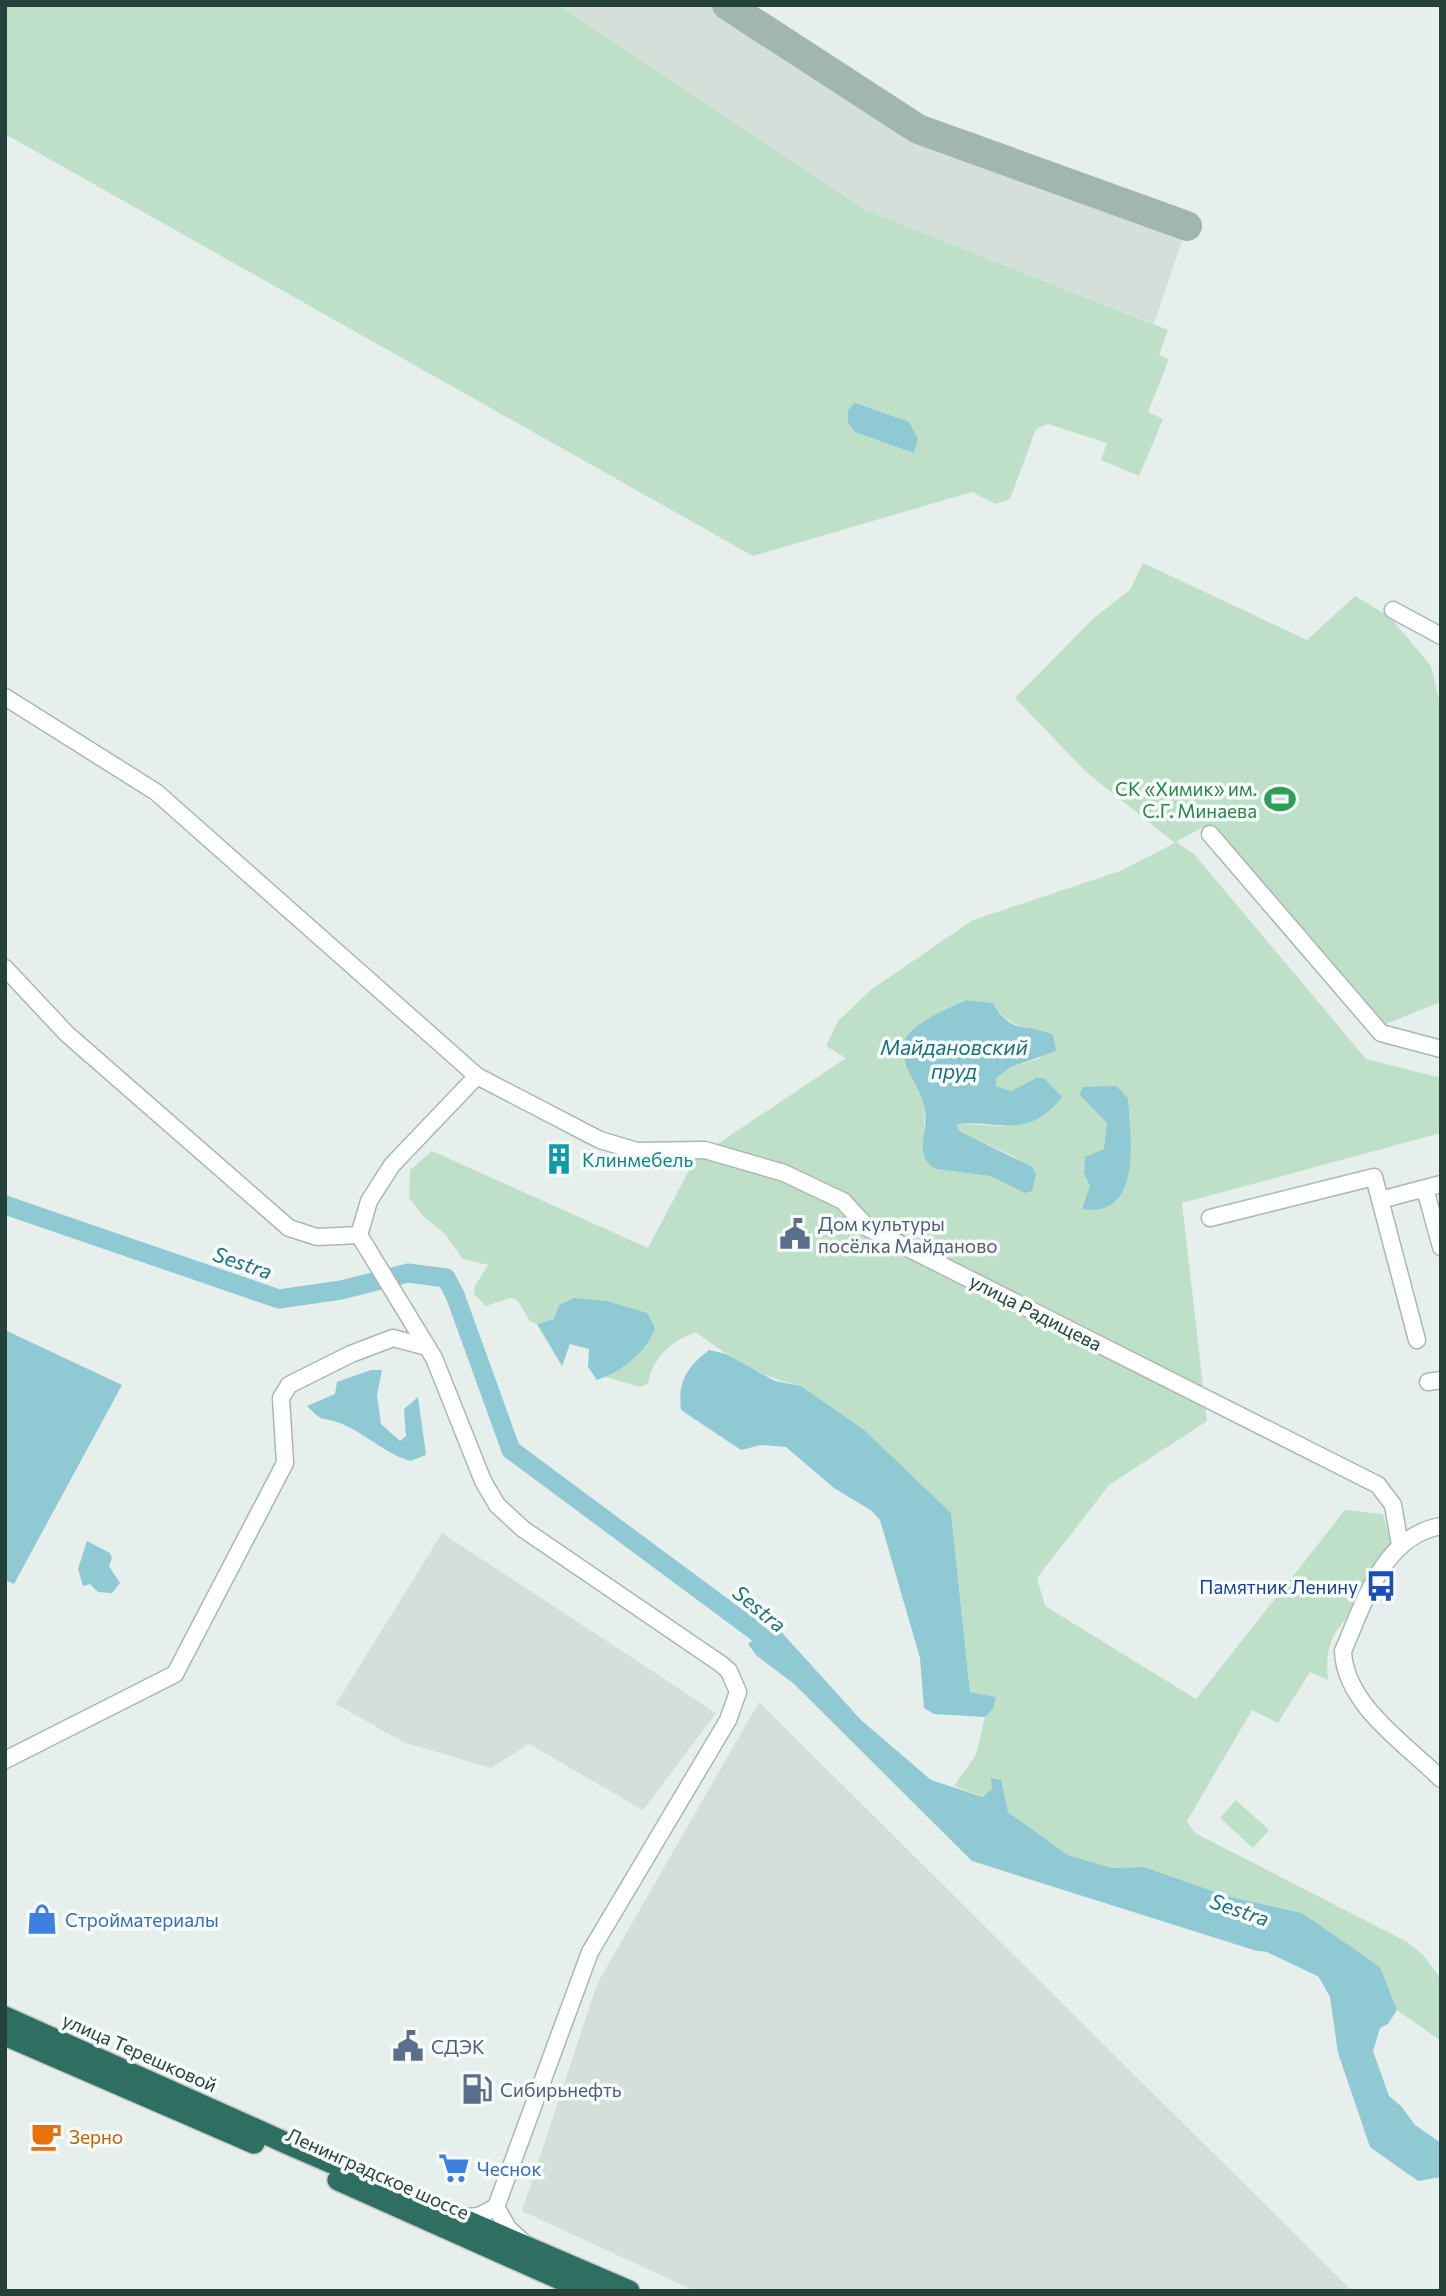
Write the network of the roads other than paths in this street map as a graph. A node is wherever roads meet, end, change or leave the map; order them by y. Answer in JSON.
{"nodes":[{"id":1,"x":1393,"y":610,"type":"dead end"},
{"id":2,"x":1441,"y":636,"type":"edge"},
{"id":3,"x":5,"y":697,"type":"edge"},
{"id":4,"x":1210,"y":834,"type":"dead end"},
{"id":5,"x":5,"y":968,"type":"edge"},
{"id":6,"x":1441,"y":1049,"type":"edge"},
{"id":7,"x":477,"y":1076,"type":"junction"},
{"id":8,"x":1433,"y":1186,"type":"edge"},
{"id":9,"x":1380,"y":1200,"type":"junction"},
{"id":10,"x":1210,"y":1218,"type":"dead end"},
{"id":11,"x":359,"y":1235,"type":"junction"},
{"id":12,"x":1441,"y":1247,"type":"edge"},
{"id":13,"x":1417,"y":1340,"type":"dead end"},
{"id":14,"x":425,"y":1344,"type":"junction"},
{"id":15,"x":1441,"y":1526,"type":"edge"},
{"id":16,"x":1400,"y":1545,"type":"junction"},
{"id":17,"x":5,"y":1760,"type":"edge"},
{"id":18,"x":1441,"y":1779,"type":"edge"},
{"id":19,"x":5,"y":2017,"type":"edge"},
{"id":20,"x":5,"y":2035,"type":"edge"},
{"id":21,"x":150,"y":2099,"type":"joint"},
{"id":22,"x":256,"y":2129,"type":"joint"},
{"id":23,"x":496,"y":2207,"type":"junction"},
{"id":24,"x":463,"y":2217,"type":"junction"},
{"id":25,"x":524,"y":2243,"type":"junction"},
{"id":26,"x":587,"y":2291,"type":"edge"},
{"id":27,"x":629,"y":2291,"type":"edge"}],
"edges":[{"from":1,"to":2,"type":"street"},
{"from":3,"to":7,"type":"street","name":"улица Радищева"},
{"from":4,"to":6,"type":"street"},
{"from":5,"to":11,"type":"street"},
{"from":7,"to":11,"type":"street"},
{"from":7,"to":16,"type":"street","name":"улица Радищева"},
{"from":8,"to":9,"type":"street"},
{"from":8,"to":12,"type":"street"},
{"from":9,"to":10,"type":"street"},
{"from":9,"to":13,"type":"street"},
{"from":11,"to":14,"type":"street"},
{"from":14,"to":17,"type":"street"},
{"from":14,"to":23,"type":"street"},
{"from":15,"to":16,"type":"street"},
{"from":16,"to":18,"type":"street"},
{"from":19,"to":22,"type":"highway","name":"улица Терешковой"},
{"from":20,"to":21,"type":"highway","name":"улица Терешковой"},
{"from":21,"to":26,"type":"highway","name":"Ленинградское шоссе"},
{"from":22,"to":24,"type":"highway","name":"Ленинградское шоссе"},
{"from":23,"to":24,"type":"street"},
{"from":23,"to":25,"type":"street"},
{"from":24,"to":25,"type":"highway","name":"Ленинградское шоссе"},
{"from":25,"to":27,"type":"highway","name":"Ленинградское шоссе"}]}
